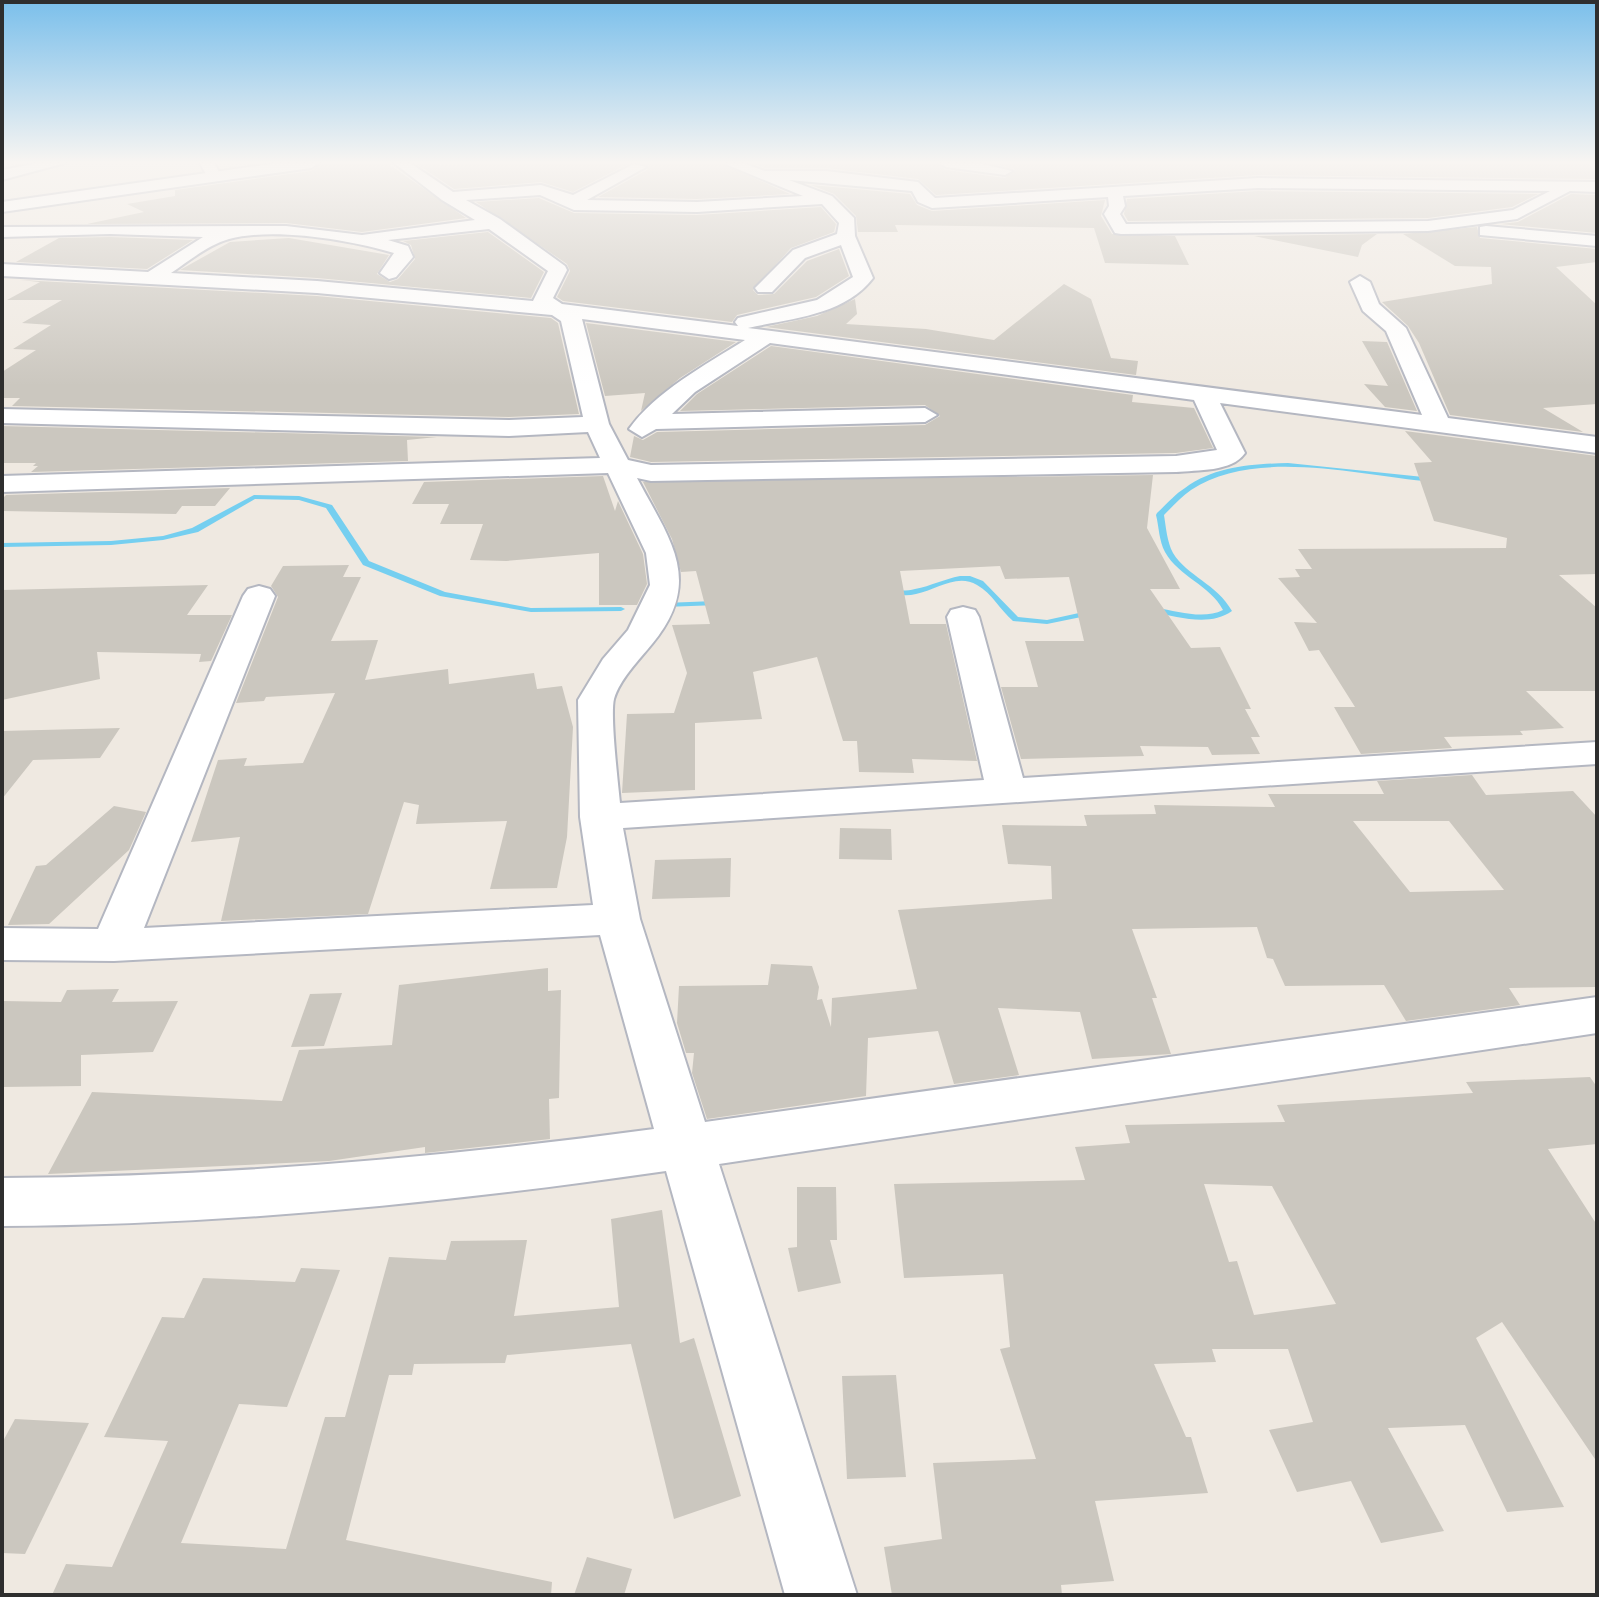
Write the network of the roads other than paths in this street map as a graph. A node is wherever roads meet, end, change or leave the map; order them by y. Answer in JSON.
{"nodes":[{"id":1,"x":222,"y":238,"type":"edge"},
{"id":2,"x":359,"y":238,"type":"edge"},
{"id":3,"x":365,"y":238,"type":"junction"},
{"id":4,"x":369,"y":238,"type":"edge"},
{"id":5,"x":514,"y":238,"type":"edge"},
{"id":6,"x":845,"y":238,"type":"edge"},
{"id":7,"x":847,"y":238,"type":"edge"},
{"id":8,"x":1556,"y":238,"type":"edge"},
{"id":9,"x":1597,"y":241,"type":"edge"},
{"id":10,"x":2,"y":270,"type":"edge"},
{"id":11,"x":389,"y":273,"type":"dead end"},
{"id":12,"x":153,"y":277,"type":"junction"},
{"id":13,"x":1360,"y":282,"type":"dead end"},
{"id":14,"x":765,"y":288,"type":"dead end"},
{"id":15,"x":555,"y":309,"type":"junction"},
{"id":16,"x":717,"y":328,"type":"junction"},
{"id":17,"x":768,"y":335,"type":"junction"},
{"id":18,"x":1204,"y":395,"type":"junction"},
{"id":19,"x":925,"y":415,"type":"dead end"},
{"id":20,"x":2,"y":416,"type":"edge"},
{"id":21,"x":646,"y":422,"type":"junction"},
{"id":22,"x":597,"y":424,"type":"junction"},
{"id":23,"x":1439,"y":426,"type":"junction"},
{"id":24,"x":1597,"y":445,"type":"edge"},
{"id":25,"x":617,"y":465,"type":"junction"},
{"id":26,"x":2,"y":484,"type":"edge"},
{"id":27,"x":259,"y":596,"type":"dead end"},
{"id":28,"x":963,"y":617,"type":"dead end"},
{"id":29,"x":1596,"y":754,"type":"edge"},
{"id":30,"x":1006,"y":790,"type":"junction"},
{"id":31,"x":600,"y":817,"type":"junction"},
{"id":32,"x":618,"y":919,"type":"junction"},
{"id":33,"x":2,"y":944,"type":"edge"},
{"id":34,"x":114,"y":945,"type":"junction"},
{"id":35,"x":1597,"y":1015,"type":"edge"},
{"id":36,"x":686,"y":1147,"type":"junction"},
{"id":37,"x":2,"y":1202,"type":"edge"},
{"id":38,"x":821,"y":1595,"type":"edge"}],
"edges":[{"from":1,"to":12,"type":"street"},
{"from":2,"to":3,"type":"street"},
{"from":3,"to":4,"type":"street"},
{"from":3,"to":11,"type":"street"},
{"from":5,"to":15,"type":"street"},
{"from":6,"to":14,"type":"street"},
{"from":7,"to":16,"type":"street"},
{"from":8,"to":9,"type":"street"},
{"from":10,"to":12,"type":"street"},
{"from":12,"to":15,"type":"street"},
{"from":13,"to":23,"type":"street"},
{"from":15,"to":16,"type":"street"},
{"from":15,"to":22,"type":"street"},
{"from":16,"to":17,"type":"street"},
{"from":17,"to":18,"type":"street"},
{"from":17,"to":21,"type":"street"},
{"from":18,"to":23,"type":"street"},
{"from":18,"to":25,"type":"street"},
{"from":19,"to":21,"type":"street"},
{"from":20,"to":22,"type":"street"},
{"from":21,"to":25,"type":"street"},
{"from":22,"to":25,"type":"street"},
{"from":23,"to":24,"type":"street"},
{"from":25,"to":26,"type":"street"},
{"from":25,"to":31,"type":"street"},
{"from":27,"to":34,"type":"street"},
{"from":28,"to":30,"type":"street"},
{"from":29,"to":30,"type":"street"},
{"from":30,"to":31,"type":"street"},
{"from":31,"to":32,"type":"street"},
{"from":32,"to":34,"type":"street"},
{"from":32,"to":36,"type":"street"},
{"from":33,"to":34,"type":"street"},
{"from":35,"to":36,"type":"street"},
{"from":36,"to":37,"type":"street"},
{"from":36,"to":38,"type":"street"}]}
